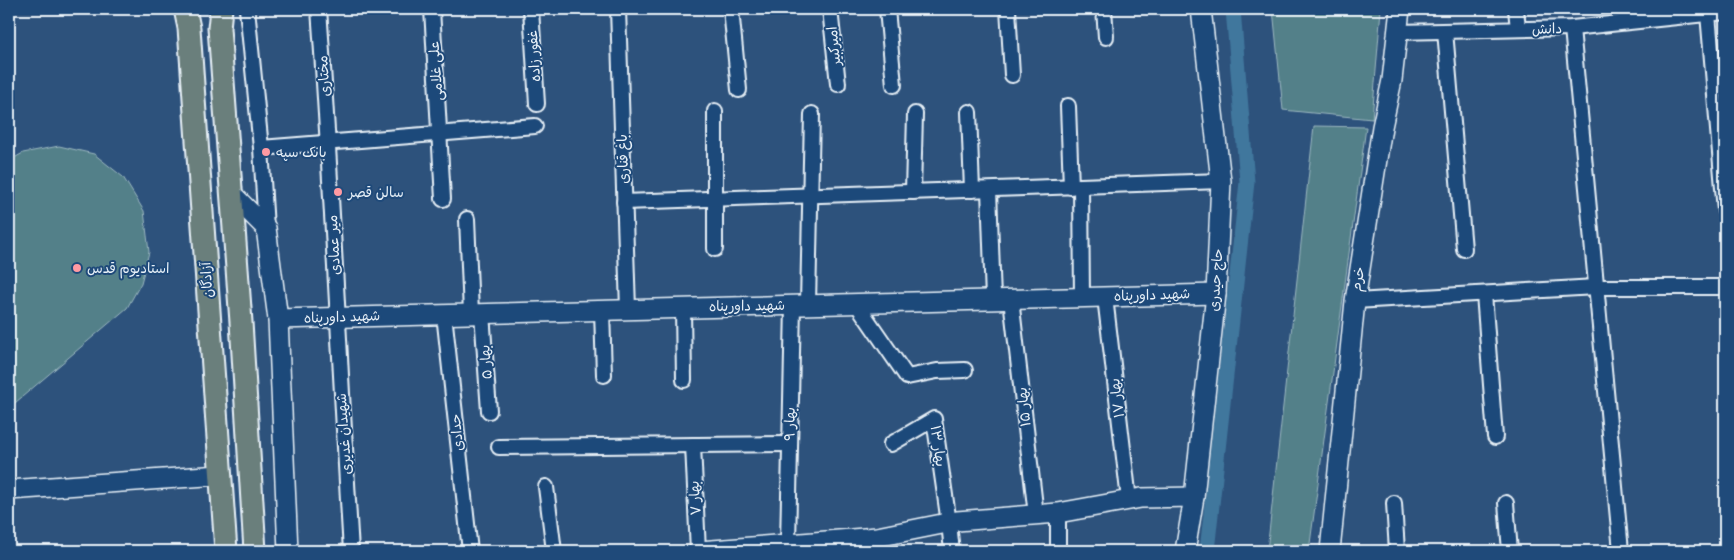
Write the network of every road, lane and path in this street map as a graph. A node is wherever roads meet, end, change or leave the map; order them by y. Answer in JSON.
{"nodes":[{"id":1,"x":174,"y":9,"type":"edge"},
{"id":2,"x":221,"y":9,"type":"edge"},
{"id":3,"x":247,"y":9,"type":"edge"},
{"id":4,"x":319,"y":9,"type":"edge"},
{"id":5,"x":432,"y":9,"type":"edge"},
{"id":6,"x":531,"y":9,"type":"edge"},
{"id":7,"x":618,"y":9,"type":"edge"},
{"id":8,"x":731,"y":9,"type":"edge"},
{"id":9,"x":830,"y":9,"type":"edge"},
{"id":10,"x":887,"y":9,"type":"edge"},
{"id":11,"x":1008,"y":9,"type":"edge"},
{"id":12,"x":1104,"y":9,"type":"edge"},
{"id":13,"x":1201,"y":9,"type":"edge"},
{"id":14,"x":1400,"y":9,"type":"edge"},
{"id":15,"x":1516,"y":9,"type":"edge"},
{"id":16,"x":1725,"y":12,"type":"edge"},
{"id":17,"x":1648,"y":14,"type":"edge"},
{"id":18,"x":1708,"y":14,"type":"junction"},
{"id":19,"x":187,"y":19,"type":"edge"},
{"id":20,"x":1572,"y":28,"type":"junction"},
{"id":21,"x":1518,"y":30,"type":"junction"},
{"id":22,"x":1445,"y":31,"type":"junction"},
{"id":23,"x":1397,"y":32,"type":"junction"},
{"id":24,"x":1106,"y":37,"type":"dead end"},
{"id":25,"x":1012,"y":75,"type":"dead end"},
{"id":26,"x":838,"y":84,"type":"dead end"},
{"id":27,"x":894,"y":85,"type":"dead end"},
{"id":28,"x":739,"y":90,"type":"dead end"},
{"id":29,"x":537,"y":104,"type":"dead end"},
{"id":30,"x":1068,"y":106,"type":"dead end"},
{"id":31,"x":714,"y":111,"type":"dead end"},
{"id":32,"x":969,"y":112,"type":"dead end"},
{"id":33,"x":812,"y":114,"type":"dead end"},
{"id":34,"x":915,"y":114,"type":"dead end"},
{"id":35,"x":535,"y":126,"type":"dead end"},
{"id":36,"x":440,"y":134,"type":"junction"},
{"id":37,"x":329,"y":142,"type":"junction"},
{"id":38,"x":261,"y":148,"type":"junction"},
{"id":39,"x":1221,"y":181,"type":"junction"},
{"id":40,"x":1076,"y":186,"type":"junction"},
{"id":41,"x":972,"y":190,"type":"junction"},
{"id":42,"x":989,"y":190,"type":"junction"},
{"id":43,"x":913,"y":192,"type":"junction"},
{"id":44,"x":232,"y":194,"type":"junction"},
{"id":45,"x":810,"y":196,"type":"junction"},
{"id":46,"x":443,"y":199,"type":"dead end"},
{"id":47,"x":715,"y":199,"type":"junction"},
{"id":48,"x":624,"y":202,"type":"junction"},
{"id":49,"x":1725,"y":211,"type":"edge"},
{"id":50,"x":467,"y":219,"type":"dead end"},
{"id":51,"x":266,"y":228,"type":"junction"},
{"id":52,"x":715,"y":249,"type":"dead end"},
{"id":53,"x":1464,"y":249,"type":"dead end"},
{"id":54,"x":1596,"y":287,"type":"junction"},
{"id":55,"x":1725,"y":287,"type":"edge"},
{"id":56,"x":1216,"y":294,"type":"junction"},
{"id":57,"x":1484,"y":294,"type":"junction"},
{"id":58,"x":1082,"y":297,"type":"junction"},
{"id":59,"x":1106,"y":297,"type":"junction"},
{"id":60,"x":1011,"y":299,"type":"junction"},
{"id":61,"x":993,"y":300,"type":"junction"},
{"id":62,"x":1355,"y":301,"type":"junction"},
{"id":63,"x":856,"y":303,"type":"junction"},
{"id":64,"x":800,"y":305,"type":"junction"},
{"id":65,"x":683,"y":308,"type":"junction"},
{"id":66,"x":628,"y":309,"type":"junction"},
{"id":67,"x":602,"y":310,"type":"junction"},
{"id":68,"x":477,"y":313,"type":"junction"},
{"id":69,"x":444,"y":314,"type":"junction"},
{"id":70,"x":337,"y":317,"type":"junction"},
{"id":71,"x":278,"y":319,"type":"junction"},
{"id":72,"x":965,"y":370,"type":"dead end"},
{"id":73,"x":604,"y":375,"type":"dead end"},
{"id":74,"x":684,"y":380,"type":"dead end"},
{"id":75,"x":490,"y":410,"type":"dead end"},
{"id":76,"x":1495,"y":437,"type":"dead end"},
{"id":77,"x":790,"y":444,"type":"junction"},
{"id":78,"x":891,"y":444,"type":"dead end"},
{"id":79,"x":693,"y":445,"type":"junction"},
{"id":80,"x":499,"y":447,"type":"dead end"},
{"id":81,"x":220,"y":475,"type":"junction"},
{"id":82,"x":546,"y":487,"type":"dead end"},
{"id":83,"x":9,"y":490,"type":"edge"},
{"id":84,"x":1194,"y":497,"type":"junction"},
{"id":85,"x":1129,"y":500,"type":"junction"},
{"id":86,"x":1394,"y":503,"type":"dead end"},
{"id":87,"x":1506,"y":503,"type":"dead end"},
{"id":88,"x":1058,"y":513,"type":"junction"},
{"id":89,"x":1036,"y":515,"type":"junction"},
{"id":90,"x":949,"y":523,"type":"junction"},
{"id":91,"x":788,"y":544,"type":"junction"},
{"id":92,"x":878,"y":544,"type":"edge"},
{"id":93,"x":810,"y":547,"type":"edge"},
{"id":94,"x":226,"y":551,"type":"edge"},
{"id":95,"x":255,"y":551,"type":"edge"},
{"id":96,"x":288,"y":551,"type":"edge"},
{"id":97,"x":351,"y":551,"type":"edge"},
{"id":98,"x":470,"y":551,"type":"edge"},
{"id":99,"x":554,"y":551,"type":"edge"},
{"id":100,"x":699,"y":551,"type":"edge"},
{"id":101,"x":952,"y":551,"type":"edge"},
{"id":102,"x":1058,"y":551,"type":"edge"},
{"id":103,"x":1185,"y":551,"type":"edge"},
{"id":104,"x":1330,"y":551,"type":"edge"},
{"id":105,"x":1397,"y":551,"type":"edge"},
{"id":106,"x":1510,"y":551,"type":"edge"},
{"id":107,"x":1621,"y":551,"type":"edge"}],
"edges":[{"from":1,"to":19,"type":"main road"},
{"from":2,"to":44,"type":"main road"},
{"from":3,"to":38,"type":"street"},
{"from":4,"to":37,"type":"street","name":"مختاری"},
{"from":5,"to":36,"type":"street","name":"علی غلامی"},
{"from":6,"to":29,"type":"street","name":"غفور زاده"},
{"from":7,"to":48,"type":"street","name":"باغ قناری"},
{"from":8,"to":28,"type":"street"},
{"from":9,"to":26,"type":"street","name":"امیرکبیر"},
{"from":10,"to":27,"type":"street"},
{"from":11,"to":25,"type":"street"},
{"from":12,"to":24,"type":"street"},
{"from":13,"to":39,"type":"street","name":"حاج حیدری"},
{"from":14,"to":23,"type":"street","name":"خرم"},
{"from":15,"to":21,"type":"street"},
{"from":16,"to":18,"type":"street","name":"دانش"},
{"from":17,"to":18,"type":"street","name":"دانش"},
{"from":17,"to":20,"type":"street","name":"دانش"},
{"from":18,"to":49,"type":"street"},
{"from":19,"to":81,"type":"main road","name":"آزادگان"},
{"from":20,"to":21,"type":"street","name":"دانش"},
{"from":20,"to":54,"type":"street"},
{"from":21,"to":22,"type":"street","name":"دانش"},
{"from":22,"to":23,"type":"street","name":"دانش"},
{"from":22,"to":53,"type":"street"},
{"from":23,"to":62,"type":"street","name":"خرم"},
{"from":30,"to":40,"type":"street"},
{"from":31,"to":47,"type":"street"},
{"from":32,"to":41,"type":"street"},
{"from":33,"to":45,"type":"street","name":"بهار ۹"},
{"from":34,"to":43,"type":"street"},
{"from":35,"to":36,"type":"street"},
{"from":36,"to":37,"type":"street"},
{"from":36,"to":46,"type":"street","name":"علی غلامی"},
{"from":37,"to":38,"type":"street"},
{"from":37,"to":70,"type":"street","name":"میر عمادی"},
{"from":38,"to":51,"type":"street"},
{"from":39,"to":40,"type":"street"},
{"from":39,"to":56,"type":"street","name":"حاج حیدری"},
{"from":40,"to":42,"type":"street"},
{"from":40,"to":58,"type":"street"},
{"from":41,"to":42,"type":"street"},
{"from":41,"to":43,"type":"street"},
{"from":42,"to":61,"type":"street"},
{"from":43,"to":45,"type":"street"},
{"from":44,"to":51,"type":"street"},
{"from":44,"to":95,"type":"main road"},
{"from":45,"to":47,"type":"street"},
{"from":45,"to":64,"type":"street","name":"بهار ۹"},
{"from":47,"to":48,"type":"street"},
{"from":47,"to":52,"type":"street"},
{"from":48,"to":66,"type":"street","name":"باغ قناری"},
{"from":50,"to":68,"type":"street","name":"بهار ۵"},
{"from":51,"to":71,"type":"street"},
{"from":54,"to":55,"type":"street"},
{"from":54,"to":57,"type":"street"},
{"from":54,"to":107,"type":"street"},
{"from":56,"to":59,"type":"street","name":"شهید داورپناه"},
{"from":56,"to":84,"type":"street","name":"حاج حیدری"},
{"from":57,"to":62,"type":"street"},
{"from":57,"to":76,"type":"street"},
{"from":58,"to":59,"type":"street","name":"شهید داورپناه"},
{"from":58,"to":60,"type":"street","name":"شهید داورپناه"},
{"from":59,"to":85,"type":"street","name":"بهار ۱۷"},
{"from":60,"to":61,"type":"street","name":"شهید داورپناه"},
{"from":60,"to":89,"type":"street","name":"بهار ۱۵"},
{"from":61,"to":63,"type":"street","name":"شهید داورپناه"},
{"from":62,"to":104,"type":"street","name":"خرم"},
{"from":63,"to":64,"type":"street","name":"شهید داورپناه"},
{"from":63,"to":72,"type":"street"},
{"from":64,"to":65,"type":"street","name":"شهید داورپناه"},
{"from":64,"to":77,"type":"street","name":"بهار ۹"},
{"from":65,"to":66,"type":"street","name":"شهید داورپناه"},
{"from":65,"to":74,"type":"street"},
{"from":66,"to":67,"type":"street","name":"شهید داورپناه"},
{"from":67,"to":68,"type":"street","name":"شهید داورپناه"},
{"from":67,"to":73,"type":"street"},
{"from":68,"to":69,"type":"street","name":"شهید داورپناه"},
{"from":68,"to":75,"type":"street","name":"بهار ۵"},
{"from":69,"to":70,"type":"street","name":"شهید داورپناه"},
{"from":69,"to":98,"type":"street","name":"حدادی"},
{"from":70,"to":71,"type":"street","name":"شهید داورپناه"},
{"from":70,"to":97,"type":"street","name":"شهیدان غدیری"},
{"from":71,"to":96,"type":"street"},
{"from":77,"to":79,"type":"street"},
{"from":77,"to":91,"type":"street","name":"بهار ۹"},
{"from":78,"to":90,"type":"street","name":"بهار ۱۳"},
{"from":79,"to":80,"type":"street"},
{"from":79,"to":100,"type":"street","name":"بهار ۷"},
{"from":81,"to":83,"type":"street"},
{"from":81,"to":94,"type":"main road","name":"آزادگان"},
{"from":82,"to":99,"type":"street"},
{"from":84,"to":85,"type":"street"},
{"from":84,"to":103,"type":"street","name":"حاج حیدری"},
{"from":85,"to":88,"type":"street"},
{"from":86,"to":105,"type":"street"},
{"from":87,"to":106,"type":"street"},
{"from":88,"to":89,"type":"street"},
{"from":88,"to":102,"type":"street"},
{"from":89,"to":90,"type":"street"},
{"from":90,"to":92,"type":"street"},
{"from":90,"to":101,"type":"street"},
{"from":91,"to":93,"type":"street"},
{"from":91,"to":100,"type":"street"},
{"from":92,"to":93,"type":"street"}]}
